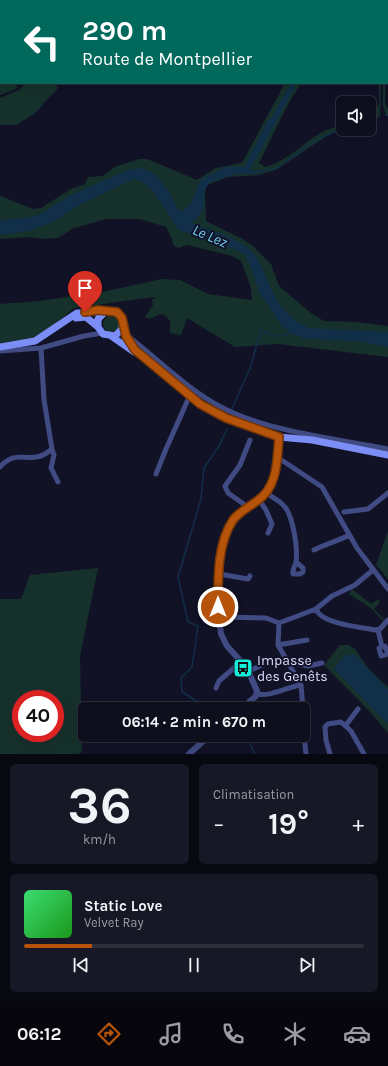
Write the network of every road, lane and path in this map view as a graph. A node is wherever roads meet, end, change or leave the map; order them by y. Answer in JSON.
{"nodes":[{"id":1,"x":106,"y":311,"type":"junction"},
{"id":2,"x":64,"y":321,"type":"junction"},
{"id":3,"x":123,"y":325,"type":"junction"},
{"id":4,"x":98,"y":326,"type":"junction"},
{"id":5,"x":102,"y":333,"type":"junction"},
{"id":6,"x":111,"y":336,"type":"junction"},
{"id":7,"x":126,"y":336,"type":"junction"},
{"id":8,"x":0,"y":347,"type":"edge"},
{"id":9,"x":41,"y":348,"type":"junction"},
{"id":10,"x":0,"y":351,"type":"edge"},
{"id":11,"x":150,"y":363,"type":"junction"},
{"id":12,"x":190,"y":395,"type":"junction"},
{"id":13,"x":279,"y":437,"type":"junction"},
{"id":14,"x":250,"y":440,"type":"dead end"},
{"id":15,"x":388,"y":449,"type":"edge"},
{"id":16,"x":52,"y":450,"type":"junction"},
{"id":17,"x":388,"y":455,"type":"edge"},
{"id":18,"x":277,"y":457,"type":"junction"},
{"id":19,"x":0,"y":467,"type":"edge"},
{"id":20,"x":156,"y":474,"type":"dead end"},
{"id":21,"x":58,"y":482,"type":"dead end"},
{"id":22,"x":266,"y":493,"type":"junction"},
{"id":23,"x":388,"y":494,"type":"edge"},
{"id":24,"x":259,"y":500,"type":"junction"},
{"id":25,"x":248,"y":507,"type":"junction"},
{"id":26,"x":344,"y":512,"type":"dead end"},
{"id":27,"x":268,"y":533,"type":"dead end"},
{"id":28,"x":349,"y":535,"type":"junction"},
{"id":29,"x":314,"y":550,"type":"dead end"},
{"id":30,"x":296,"y":562,"type":"dead end"},
{"id":31,"x":373,"y":570,"type":"junction"},
{"id":32,"x":219,"y":574,"type":"junction"},
{"id":33,"x":250,"y":576,"type":"dead end"},
{"id":34,"x":388,"y":589,"type":"edge"},
{"id":35,"x":316,"y":609,"type":"junction"},
{"id":36,"x":218,"y":617,"type":"junction"},
{"id":37,"x":388,"y":620,"type":"edge"},
{"id":38,"x":279,"y":623,"type":"junction"},
{"id":39,"x":378,"y":630,"type":"junction"},
{"id":40,"x":307,"y":640,"type":"dead end"},
{"id":41,"x":278,"y":645,"type":"junction"},
{"id":42,"x":382,"y":647,"type":"dead end"},
{"id":43,"x":242,"y":661,"type":"junction"},
{"id":44,"x":286,"y":661,"type":"junction"},
{"id":45,"x":266,"y":663,"type":"dead end"},
{"id":46,"x":322,"y":663,"type":"dead end"},
{"id":47,"x":249,"y":671,"type":"junction"},
{"id":48,"x":301,"y":685,"type":"junction"},
{"id":49,"x":216,"y":688,"type":"dead end"},
{"id":50,"x":257,"y":694,"type":"junction"},
{"id":51,"x":248,"y":702,"type":"edge"},
{"id":52,"x":302,"y":702,"type":"edge"},
{"id":53,"x":358,"y":709,"type":"dead end"},
{"id":54,"x":346,"y":725,"type":"junction"},
{"id":55,"x":202,"y":742,"type":"edge"},
{"id":56,"x":305,"y":742,"type":"edge"},
{"id":57,"x":189,"y":754,"type":"edge"},
{"id":58,"x":306,"y":754,"type":"edge"},
{"id":59,"x":330,"y":754,"type":"edge"},
{"id":60,"x":364,"y":754,"type":"edge"}],
"edges":[{"from":1,"to":2,"type":"main road"},
{"from":1,"to":3,"type":"main road"},
{"from":1,"to":4,"type":"main road"},
{"from":2,"to":4,"type":"main road"},
{"from":2,"to":8,"type":"main road"},
{"from":3,"to":6,"type":"main road"},
{"from":3,"to":7,"type":"main road"},
{"from":4,"to":5,"type":"main road"},
{"from":5,"to":6,"type":"main road"},
{"from":5,"to":9,"type":"street"},
{"from":6,"to":11,"type":"main road"},
{"from":7,"to":11,"type":"main road"},
{"from":7,"to":15,"type":"street"},
{"from":9,"to":10,"type":"street"},
{"from":9,"to":16,"type":"street"},
{"from":11,"to":12,"type":"main road"},
{"from":12,"to":13,"type":"main road"},
{"from":12,"to":20,"type":"street"},
{"from":13,"to":17,"type":"main road"},
{"from":13,"to":18,"type":"street"},
{"from":14,"to":25,"type":"street"},
{"from":16,"to":19,"type":"street"},
{"from":16,"to":21,"type":"street"},
{"from":18,"to":22,"type":"street"},
{"from":18,"to":28,"type":"street"},
{"from":22,"to":24,"type":"street"},
{"from":22,"to":30,"type":"street"},
{"from":23,"to":26,"type":"street"},
{"from":24,"to":25,"type":"street"},
{"from":24,"to":27,"type":"street"},
{"from":25,"to":32,"type":"street"},
{"from":28,"to":29,"type":"street"},
{"from":28,"to":31,"type":"street"},
{"from":31,"to":34,"type":"street"},
{"from":31,"to":35,"type":"street"},
{"from":32,"to":33,"type":"street"},
{"from":32,"to":36,"type":"street"},
{"from":35,"to":38,"type":"street"},
{"from":35,"to":39,"type":"street"},
{"from":36,"to":38,"type":"street"},
{"from":36,"to":43,"type":"street"},
{"from":37,"to":39,"type":"street"},
{"from":38,"to":41,"type":"street"},
{"from":39,"to":42,"type":"street"},
{"from":40,"to":41,"type":"street"},
{"from":41,"to":44,"type":"street"},
{"from":43,"to":47,"type":"street"},
{"from":43,"to":49,"type":"street"},
{"from":44,"to":46,"type":"street"},
{"from":44,"to":48,"type":"street"},
{"from":45,"to":47,"type":"street"},
{"from":47,"to":50,"type":"street"},
{"from":48,"to":50,"type":"street"},
{"from":48,"to":52,"type":"street"},
{"from":50,"to":51,"type":"street"},
{"from":53,"to":54,"type":"street"},
{"from":54,"to":59,"type":"street"},
{"from":54,"to":60,"type":"street"},
{"from":55,"to":57,"type":"street"},
{"from":56,"to":58,"type":"street"}]}
